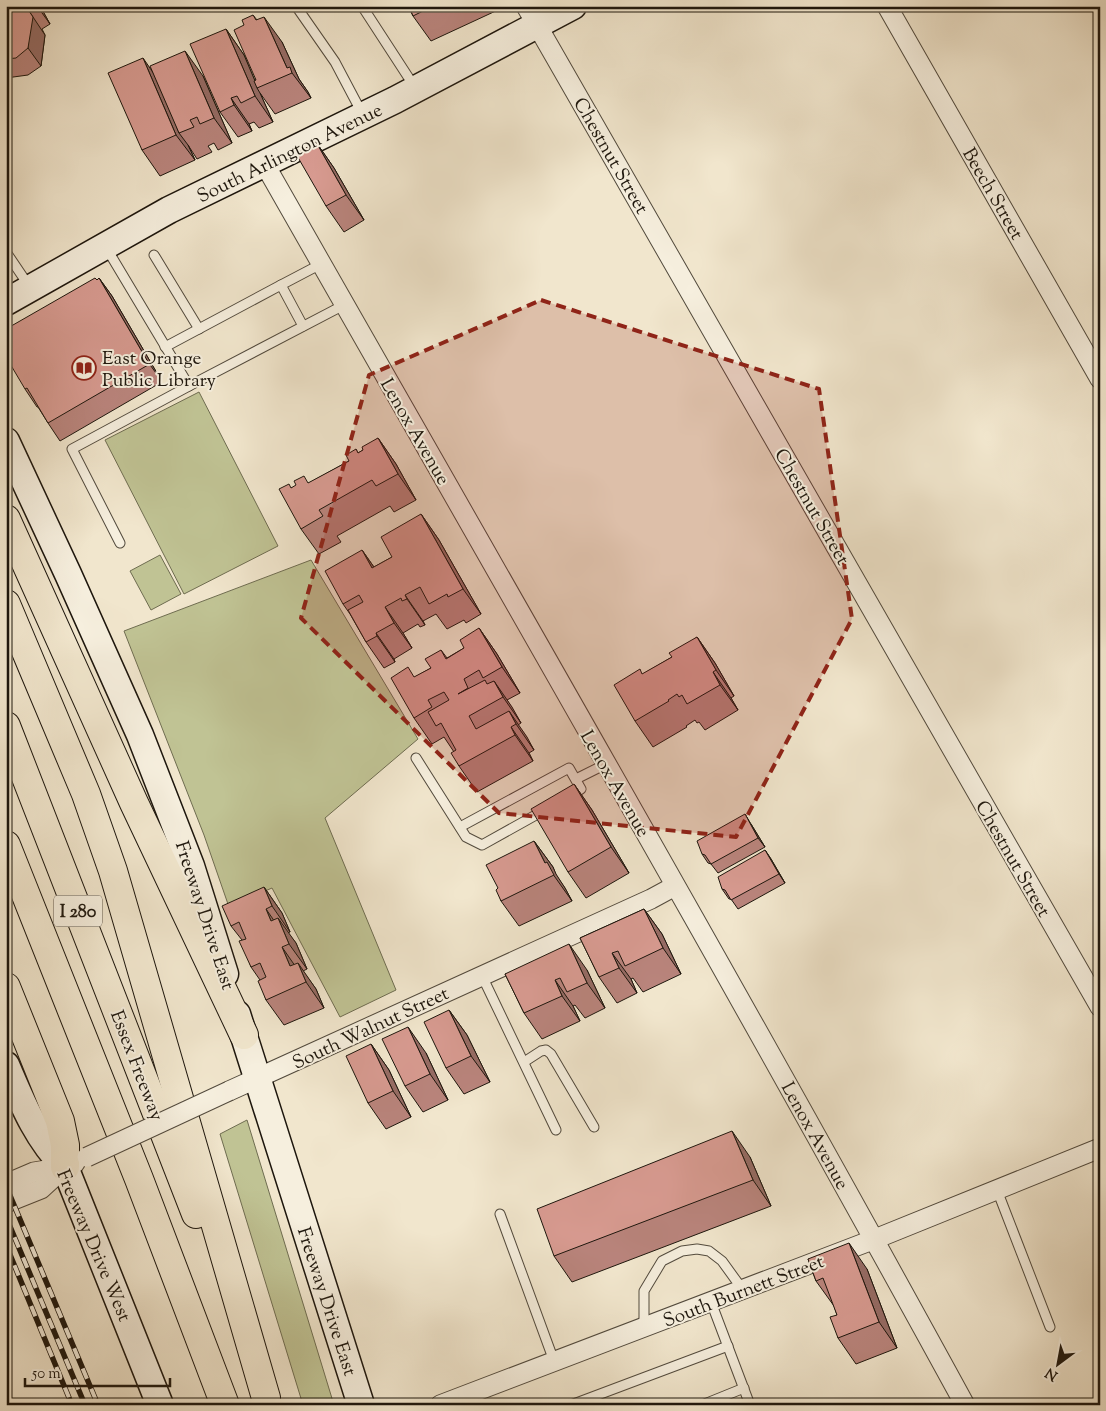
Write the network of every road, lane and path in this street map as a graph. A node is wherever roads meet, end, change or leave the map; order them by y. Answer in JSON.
{"nodes":[{"id":1,"x":296,"y":6,"type":"edge"},
{"id":2,"x":362,"y":6,"type":"edge"},
{"id":3,"x":573,"y":6,"type":"edge"},
{"id":4,"x":888,"y":6,"type":"edge"},
{"id":5,"x":532,"y":16,"type":"edge"},
{"id":6,"x":416,"y":88,"type":"junction"},
{"id":7,"x":363,"y":115,"type":"junction"},
{"id":8,"x":264,"y":163,"type":"junction"},
{"id":9,"x":105,"y":246,"type":"junction"},
{"id":10,"x":6,"y":252,"type":"edge"},
{"id":11,"x":154,"y":255,"type":"dead end"},
{"id":12,"x":321,"y":264,"type":"junction"},
{"id":13,"x":281,"y":285,"type":"junction"},
{"id":14,"x":31,"y":288,"type":"junction"},
{"id":15,"x":6,"y":302,"type":"edge"},
{"id":16,"x":344,"y":304,"type":"junction"},
{"id":17,"x":304,"y":326,"type":"junction"},
{"id":18,"x":199,"y":329,"type":"junction"},
{"id":19,"x":165,"y":346,"type":"junction"},
{"id":20,"x":1100,"y":379,"type":"edge"},
{"id":21,"x":188,"y":386,"type":"junction"},
{"id":22,"x":6,"y":441,"type":"edge"},
{"id":23,"x":6,"y":519,"type":"edge"},
{"id":24,"x":120,"y":543,"type":"dead end"},
{"id":25,"x":6,"y":604,"type":"edge"},
{"id":26,"x":6,"y":726,"type":"edge"},
{"id":27,"x":416,"y":758,"type":"dead end"},
{"id":28,"x":606,"y":764,"type":"junction"},
{"id":29,"x":576,"y":779,"type":"junction"},
{"id":30,"x":565,"y":799,"type":"edge"},
{"id":31,"x":548,"y":808,"type":"edge"},
{"id":32,"x":460,"y":828,"type":"junction"},
{"id":33,"x":6,"y":845,"type":"edge"},
{"id":34,"x":675,"y":886,"type":"junction"},
{"id":35,"x":482,"y":976,"type":"junction"},
{"id":36,"x":6,"y":987,"type":"edge"},
{"id":37,"x":1100,"y":1007,"type":"edge"},
{"id":38,"x":244,"y":1035,"type":"junction"},
{"id":39,"x":524,"y":1062,"type":"junction"},
{"id":40,"x":6,"y":1065,"type":"edge"},
{"id":41,"x":258,"y":1078,"type":"junction"},
{"id":42,"x":594,"y":1127,"type":"dead end"},
{"id":43,"x":556,"y":1130,"type":"dead end"},
{"id":44,"x":1100,"y":1148,"type":"edge"},
{"id":45,"x":76,"y":1162,"type":"junction"},
{"id":46,"x":6,"y":1184,"type":"edge"},
{"id":47,"x":997,"y":1190,"type":"junction"},
{"id":48,"x":6,"y":1203,"type":"edge"},
{"id":49,"x":500,"y":1214,"type":"dead end"},
{"id":50,"x":875,"y":1239,"type":"junction"},
{"id":51,"x":743,"y":1290,"type":"junction"},
{"id":52,"x":711,"y":1302,"type":"junction"},
{"id":53,"x":644,"y":1327,"type":"junction"},
{"id":54,"x":1050,"y":1327,"type":"dead end"},
{"id":55,"x":728,"y":1346,"type":"junction"},
{"id":56,"x":554,"y":1362,"type":"junction"},
{"id":57,"x":744,"y":1388,"type":"junction"},
{"id":58,"x":471,"y":1399,"type":"edge"},
{"id":59,"x":268,"y":1401,"type":"edge"},
{"id":60,"x":160,"y":1405,"type":"edge"},
{"id":61,"x":226,"y":1405,"type":"edge"},
{"id":62,"x":361,"y":1405,"type":"edge"},
{"id":63,"x":440,"y":1405,"type":"edge"},
{"id":64,"x":571,"y":1405,"type":"edge"},
{"id":65,"x":702,"y":1405,"type":"edge"},
{"id":66,"x":750,"y":1405,"type":"edge"},
{"id":67,"x":965,"y":1405,"type":"edge"}],
"edges":[{"from":1,"to":7,"type":"lane"},
{"from":2,"to":6,"type":"lane"},
{"from":3,"to":5,"type":"main road","name":"South Arlington Avenue"},
{"from":4,"to":20,"type":"street","name":"Beech Street"},
{"from":5,"to":6,"type":"main road","name":"South Arlington Avenue"},
{"from":5,"to":37,"type":"street","name":"Chestnut Street"},
{"from":6,"to":7,"type":"main road","name":"South Arlington Avenue"},
{"from":7,"to":8,"type":"main road","name":"South Arlington Avenue"},
{"from":8,"to":9,"type":"main road","name":"South Arlington Avenue"},
{"from":8,"to":12,"type":"street","name":"Lenox Avenue"},
{"from":9,"to":14,"type":"main road","name":"South Arlington Avenue"},
{"from":9,"to":19,"type":"lane"},
{"from":10,"to":14,"type":"lane"},
{"from":11,"to":18,"type":"lane"},
{"from":12,"to":13,"type":"lane"},
{"from":12,"to":16,"type":"street","name":"Lenox Avenue"},
{"from":13,"to":17,"type":"lane"},
{"from":13,"to":18,"type":"lane"},
{"from":14,"to":15,"type":"main road","name":"South Arlington Avenue"},
{"from":16,"to":17,"type":"lane"},
{"from":16,"to":28,"type":"street","name":"Lenox Avenue"},
{"from":17,"to":21,"type":"lane"},
{"from":18,"to":19,"type":"lane"},
{"from":19,"to":21,"type":"lane"},
{"from":21,"to":24,"type":"lane"},
{"from":22,"to":38,"type":"main road","name":"Freeway Drive East"},
{"from":23,"to":38,"type":"highway"},
{"from":25,"to":59,"type":"highway"},
{"from":26,"to":59,"type":"highway","name":"Essex Freeway","number":"I 280"},
{"from":27,"to":32,"type":"lane"},
{"from":28,"to":29,"type":"lane"},
{"from":28,"to":34,"type":"street","name":"Lenox Avenue"},
{"from":29,"to":30,"type":"lane"},
{"from":29,"to":32,"type":"lane"},
{"from":31,"to":32,"type":"lane"},
{"from":33,"to":61,"type":"highway","number":"I 280"},
{"from":34,"to":35,"type":"street","name":"South Walnut Street"},
{"from":34,"to":50,"type":"street","name":"Lenox Avenue"},
{"from":35,"to":39,"type":"lane"},
{"from":35,"to":41,"type":"street","name":"South Walnut Street"},
{"from":36,"to":45,"type":"highway"},
{"from":38,"to":41,"type":"main road","name":"Freeway Drive East"},
{"from":39,"to":42,"type":"lane"},
{"from":39,"to":43,"type":"lane"},
{"from":40,"to":45,"type":"main road","name":"Freeway Drive West"},
{"from":41,"to":45,"type":"street","name":"South Walnut Street","bridge":true},
{"from":41,"to":62,"type":"main road","name":"Freeway Drive East"},
{"from":44,"to":47,"type":"street","name":"South Burnett Street"},
{"from":45,"to":46,"type":"street","name":"South Walnut Street"},
{"from":45,"to":48,"type":"street","name":"South Walnut Street"},
{"from":45,"to":60,"type":"main road","name":"Freeway Drive West"},
{"from":47,"to":50,"type":"street","name":"South Burnett Street"},
{"from":47,"to":54,"type":"lane"},
{"from":49,"to":56,"type":"lane"},
{"from":50,"to":51,"type":"street","name":"South Burnett Street"},
{"from":50,"to":67,"type":"street","name":"Lenox Avenue"},
{"from":51,"to":52,"type":"street","name":"South Burnett Street"},
{"from":51,"to":53,"type":"lane"},
{"from":52,"to":53,"type":"street","name":"South Burnett Street"},
{"from":52,"to":55,"type":"lane"},
{"from":53,"to":56,"type":"street","name":"South Burnett Street"},
{"from":55,"to":57,"type":"lane"},
{"from":55,"to":64,"type":"lane"},
{"from":56,"to":58,"type":"street","name":"South Burnett Street"},
{"from":57,"to":65,"type":"lane"},
{"from":57,"to":66,"type":"lane"},
{"from":58,"to":63,"type":"street","name":"South Burnett Street"}]}
